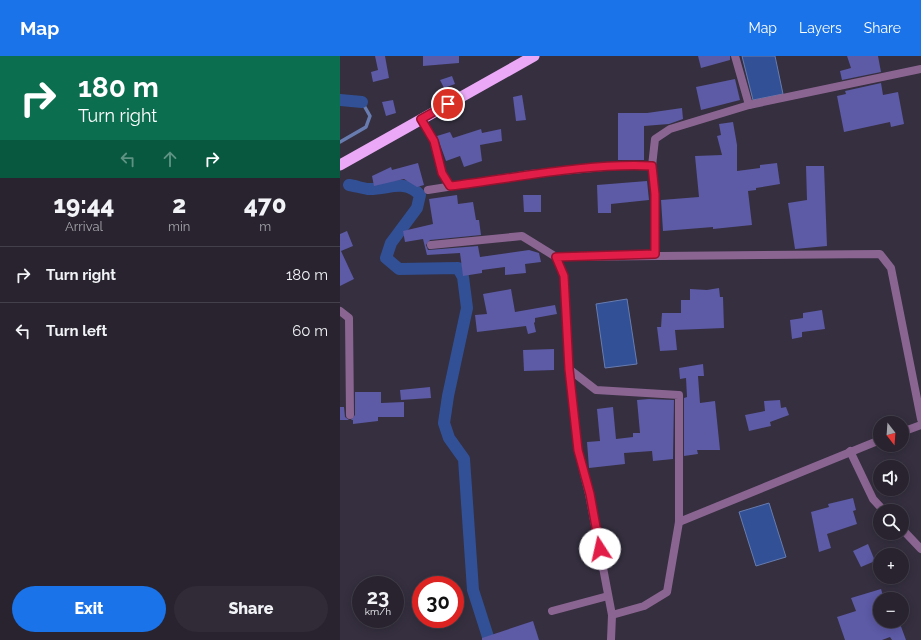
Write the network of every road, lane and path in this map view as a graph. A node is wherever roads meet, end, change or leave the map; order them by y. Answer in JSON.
{"nodes":[{"id":1,"x":735,"y":56,"type":"edge"},
{"id":2,"x":530,"y":57,"type":"edge"},
{"id":3,"x":921,"y":69,"type":"edge"},
{"id":4,"x":749,"y":105,"type":"junction"},
{"id":5,"x":421,"y":119,"type":"junction"},
{"id":6,"x":340,"y":165,"type":"edge"},
{"id":7,"x":652,"y":166,"type":"junction"},
{"id":8,"x":450,"y":186,"type":"junction"},
{"id":9,"x":428,"y":190,"type":"dead end"},
{"id":10,"x":431,"y":245,"type":"dead end"},
{"id":11,"x":655,"y":254,"type":"junction"},
{"id":12,"x":556,"y":257,"type":"junction"},
{"id":13,"x":340,"y":311,"type":"edge"},
{"id":14,"x":569,"y":369,"type":"junction"},
{"id":15,"x":350,"y":415,"type":"dead end"},
{"id":16,"x":921,"y":419,"type":"edge"},
{"id":17,"x":921,"y":425,"type":"edge"},
{"id":18,"x":909,"y":429,"type":"edge"},
{"id":19,"x":873,"y":443,"type":"edge"},
{"id":20,"x":850,"y":452,"type":"junction"},
{"id":21,"x":877,"y":504,"type":"edge"},
{"id":22,"x":679,"y":522,"type":"junction"},
{"id":23,"x":909,"y":536,"type":"edge"},
{"id":24,"x":921,"y":549,"type":"edge"},
{"id":25,"x":608,"y":596,"type":"junction"},
{"id":26,"x":552,"y":611,"type":"dead end"},
{"id":27,"x":612,"y":615,"type":"junction"},
{"id":28,"x":611,"y":640,"type":"edge"}],
"edges":[{"from":1,"to":4,"type":"street"},
{"from":2,"to":5,"type":"highway"},
{"from":3,"to":4,"type":"street"},
{"from":4,"to":7,"type":"street"},
{"from":5,"to":6,"type":"highway"},
{"from":5,"to":8,"type":"street"},
{"from":7,"to":8,"type":"street"},
{"from":7,"to":11,"type":"street"},
{"from":8,"to":9,"type":"street"},
{"from":10,"to":12,"type":"street"},
{"from":11,"to":12,"type":"street"},
{"from":11,"to":16,"type":"street"},
{"from":12,"to":14,"type":"street"},
{"from":13,"to":15,"type":"street"},
{"from":14,"to":22,"type":"street"},
{"from":14,"to":25,"type":"street"},
{"from":17,"to":18,"type":"street"},
{"from":19,"to":20,"type":"street"},
{"from":20,"to":21,"type":"street"},
{"from":20,"to":22,"type":"street"},
{"from":22,"to":27,"type":"street"},
{"from":23,"to":24,"type":"street"},
{"from":25,"to":26,"type":"street"},
{"from":25,"to":27,"type":"street"},
{"from":27,"to":28,"type":"street"}]}
